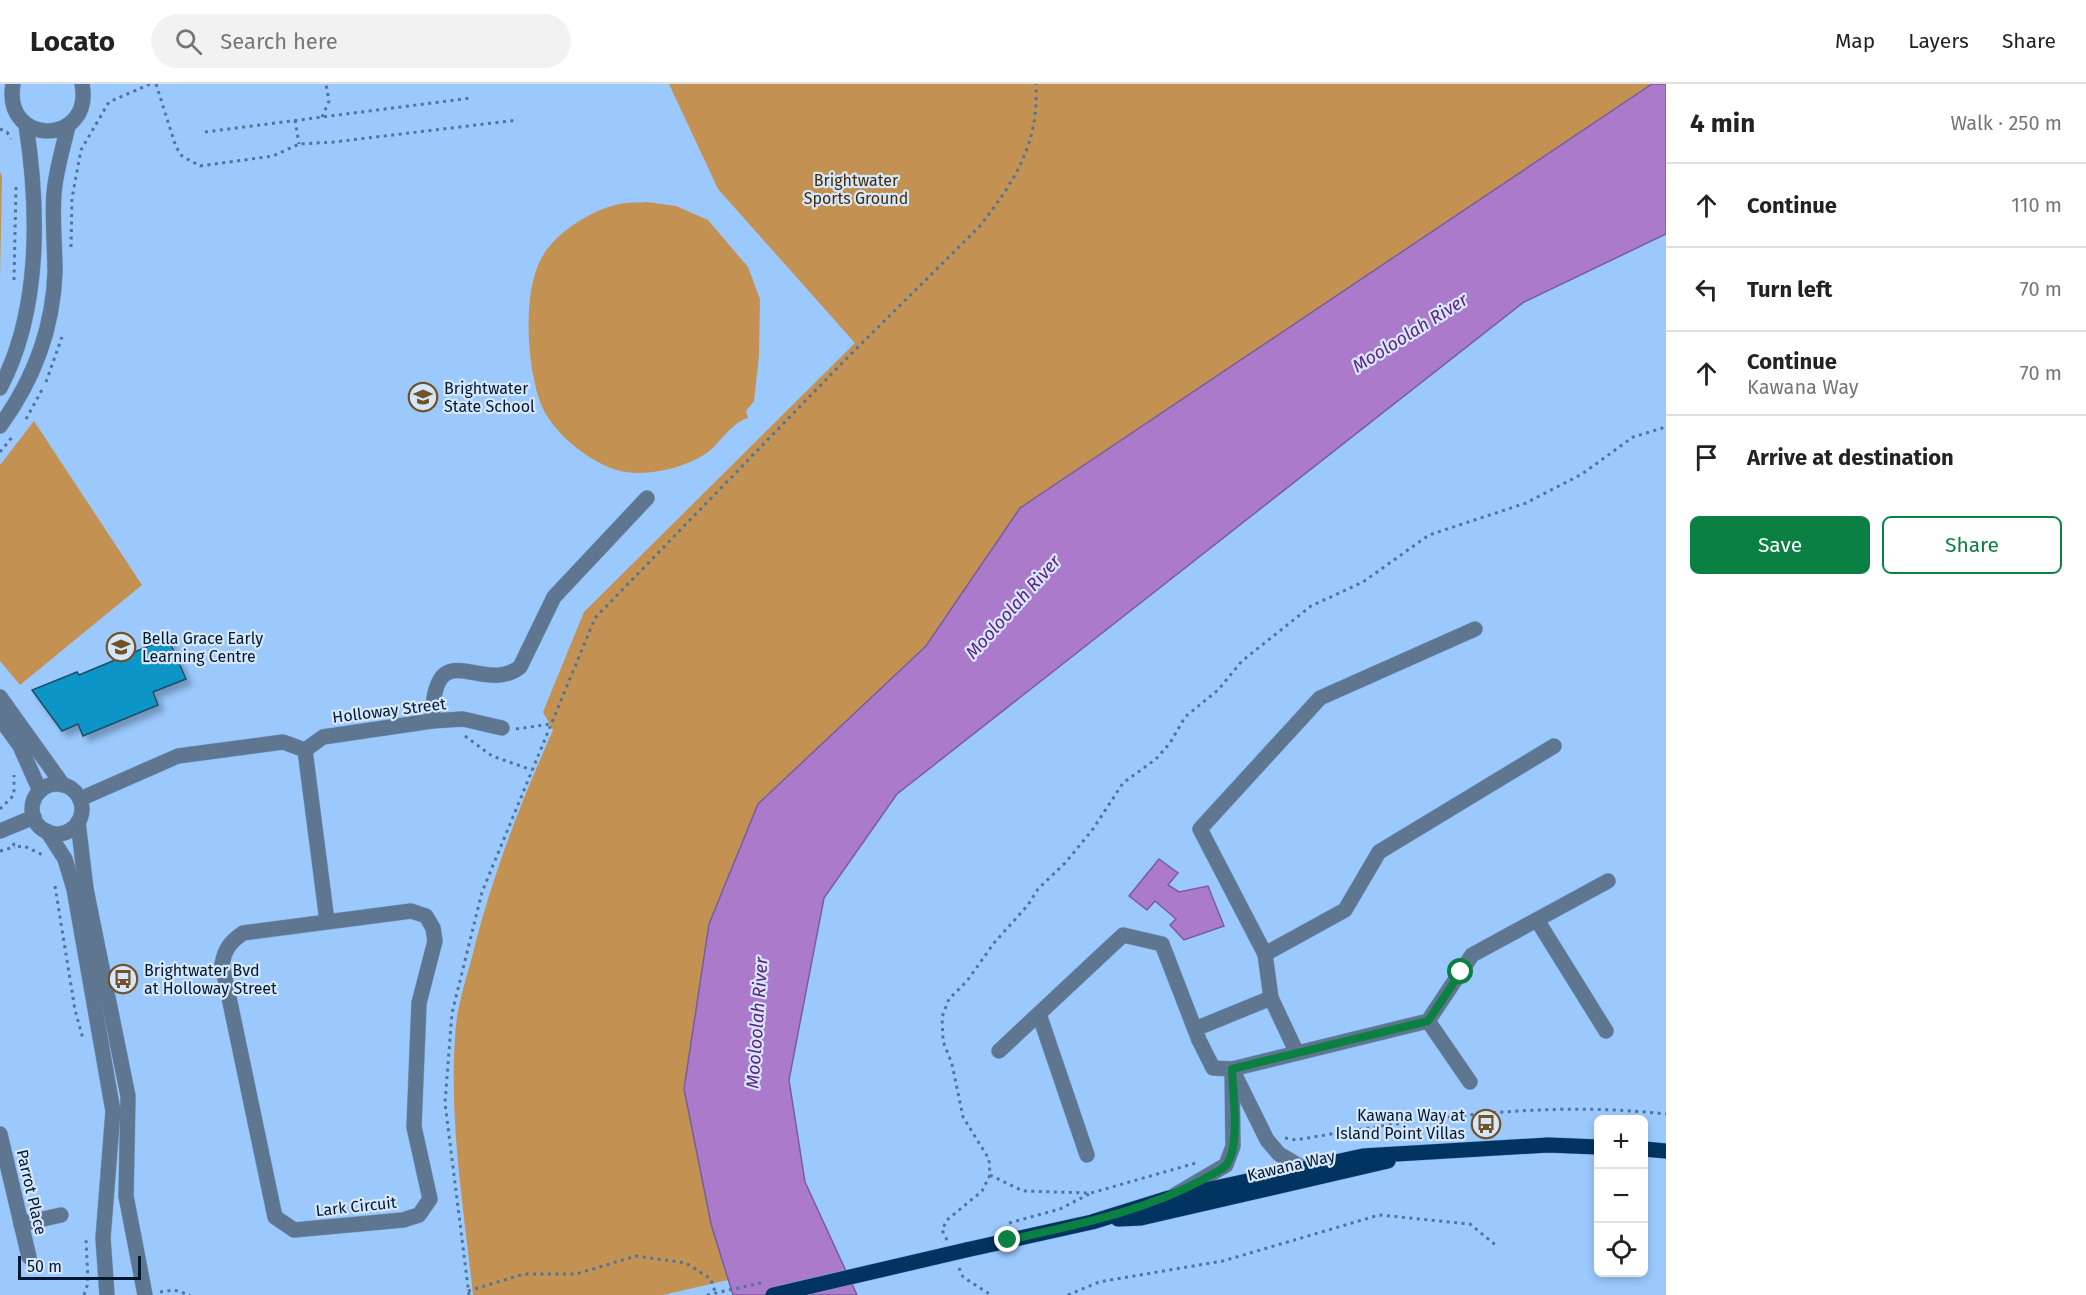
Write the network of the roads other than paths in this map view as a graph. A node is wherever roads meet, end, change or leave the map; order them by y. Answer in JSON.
{"nodes":[{"id":1,"x":83,"y":84,"type":"edge"},
{"id":2,"x":8,"y":94,"type":"edge"},
{"id":3,"x":26,"y":124,"type":"junction"},
{"id":4,"x":68,"y":126,"type":"junction"},
{"id":5,"x":0,"y":388,"type":"edge"},
{"id":6,"x":0,"y":426,"type":"edge"},
{"id":7,"x":647,"y":498,"type":"dead end"},
{"id":8,"x":1475,"y":630,"type":"dead end"},
{"id":9,"x":0,"y":697,"type":"edge"},
{"id":10,"x":0,"y":718,"type":"edge"},
{"id":11,"x":432,"y":721,"type":"junction"},
{"id":12,"x":502,"y":728,"type":"road end"},
{"id":13,"x":1554,"y":746,"type":"dead end"},
{"id":14,"x":305,"y":750,"type":"junction"},
{"id":15,"x":63,"y":785,"type":"junction"},
{"id":16,"x":40,"y":791,"type":"junction"},
{"id":17,"x":80,"y":799,"type":"junction"},
{"id":18,"x":34,"y":818,"type":"junction"},
{"id":19,"x":78,"y":822,"type":"junction"},
{"id":20,"x":0,"y":831,"type":"edge"},
{"id":21,"x":47,"y":831,"type":"junction"},
{"id":22,"x":1608,"y":881,"type":"dead end"},
{"id":23,"x":1537,"y":920,"type":"junction"},
{"id":24,"x":327,"y":921,"type":"junction"},
{"id":25,"x":1265,"y":954,"type":"junction"},
{"id":26,"x":1271,"y":998,"type":"junction"},
{"id":27,"x":1038,"y":1014,"type":"junction"},
{"id":28,"x":1428,"y":1021,"type":"junction"},
{"id":29,"x":1195,"y":1029,"type":"junction"},
{"id":30,"x":1606,"y":1031,"type":"dead end"},
{"id":31,"x":999,"y":1051,"type":"dead end"},
{"id":32,"x":1296,"y":1051,"type":"junction"},
{"id":33,"x":1232,"y":1069,"type":"junction"},
{"id":34,"x":1470,"y":1082,"type":"dead end"},
{"id":35,"x":0,"y":1134,"type":"edge"},
{"id":36,"x":1594,"y":1147,"type":"edge"},
{"id":37,"x":1648,"y":1149,"type":"edge"},
{"id":38,"x":1666,"y":1151,"type":"edge"},
{"id":39,"x":1426,"y":1152,"type":"junction"},
{"id":40,"x":1087,"y":1155,"type":"dead end"},
{"id":41,"x":1300,"y":1167,"type":"junction"},
{"id":42,"x":1169,"y":1198,"type":"junction"},
{"id":43,"x":61,"y":1215,"type":"dead end"},
{"id":44,"x":1092,"y":1222,"type":"junction"},
{"id":45,"x":21,"y":1224,"type":"junction"},
{"id":46,"x":29,"y":1257,"type":"dead end"},
{"id":47,"x":107,"y":1295,"type":"edge"},
{"id":48,"x":145,"y":1295,"type":"edge"},
{"id":49,"x":773,"y":1295,"type":"edge"}],
"edges":[{"from":1,"to":4,"type":"street"},
{"from":2,"to":3,"type":"street"},
{"from":3,"to":4,"type":"street"},
{"from":3,"to":5,"type":"street"},
{"from":4,"to":6,"type":"street"},
{"from":7,"to":11,"type":"street"},
{"from":8,"to":25,"type":"street"},
{"from":9,"to":15,"type":"street"},
{"from":10,"to":16,"type":"street"},
{"from":11,"to":12,"type":"street","name":"Holloway Street"},
{"from":11,"to":14,"type":"street","name":"Holloway Street"},
{"from":13,"to":25,"type":"street"},
{"from":14,"to":17,"type":"street"},
{"from":14,"to":24,"type":"street"},
{"from":15,"to":16,"type":"street"},
{"from":15,"to":17,"type":"street"},
{"from":16,"to":18,"type":"street"},
{"from":17,"to":19,"type":"street"},
{"from":18,"to":20,"type":"street"},
{"from":18,"to":21,"type":"street"},
{"from":19,"to":21,"type":"street"},
{"from":19,"to":48,"type":"street"},
{"from":21,"to":47,"type":"street"},
{"from":22,"to":23,"type":"street"},
{"from":23,"to":28,"type":"street"},
{"from":23,"to":30,"type":"street"},
{"from":24,"to":24,"type":"street","name":"Lark Circuit"},
{"from":25,"to":26,"type":"street"},
{"from":26,"to":29,"type":"street"},
{"from":26,"to":32,"type":"street"},
{"from":27,"to":29,"type":"street"},
{"from":27,"to":31,"type":"street"},
{"from":27,"to":40,"type":"street"},
{"from":28,"to":32,"type":"street"},
{"from":28,"to":34,"type":"street"},
{"from":29,"to":33,"type":"street"},
{"from":32,"to":33,"type":"street"},
{"from":33,"to":41,"type":"street"},
{"from":33,"to":42,"type":"street"},
{"from":35,"to":45,"type":"street","name":"Parrot Place"},
{"from":36,"to":39,"type":"main road","name":"Kawana Way"},
{"from":37,"to":38,"type":"main road"},
{"from":39,"to":41,"type":"main road","name":"Kawana Way"},
{"from":39,"to":44,"type":"main road","name":"Kawana Way"},
{"from":41,"to":42,"type":"main road","name":"Kawana Way"},
{"from":42,"to":44,"type":"main road","name":"Kawana Way"},
{"from":43,"to":45,"type":"street"},
{"from":44,"to":49,"type":"main road","name":"Kawana Way","bridge":true},
{"from":45,"to":46,"type":"street","name":"Parrot Place"}]}
